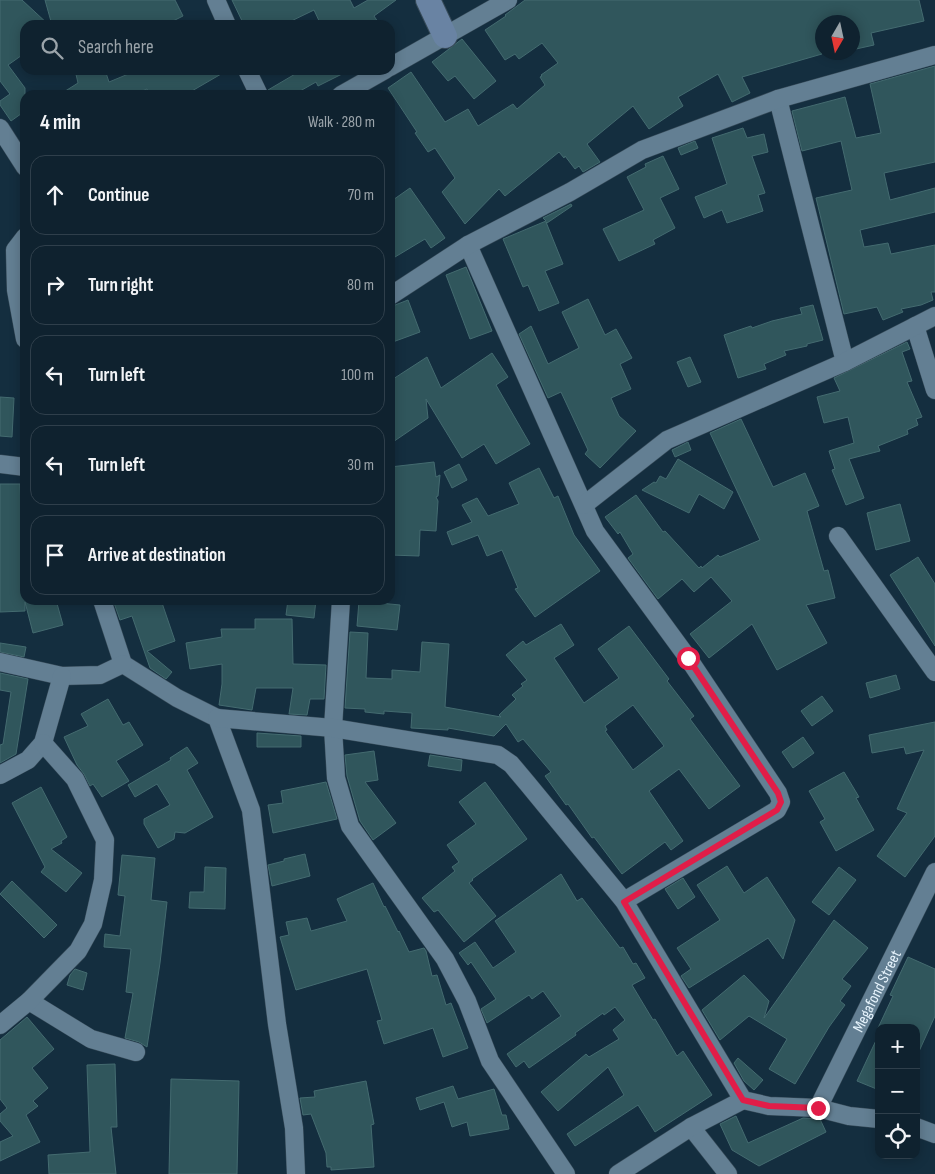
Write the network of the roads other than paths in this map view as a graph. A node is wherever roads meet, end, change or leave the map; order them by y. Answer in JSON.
{"nodes":[{"id":1,"x":216,"y":0,"type":"edge"},
{"id":2,"x":428,"y":0,"type":"edge"},
{"id":3,"x":508,"y":0,"type":"edge"},
{"id":4,"x":225,"y":20,"type":"edge"},
{"id":5,"x":445,"y":36,"type":"junction"},
{"id":6,"x":935,"y":55,"type":"edge"},
{"id":7,"x":395,"y":64,"type":"edge"},
{"id":8,"x":249,"y":75,"type":"edge"},
{"id":9,"x":376,"y":75,"type":"edge"},
{"id":10,"x":257,"y":90,"type":"edge"},
{"id":11,"x":351,"y":90,"type":"edge"},
{"id":12,"x":778,"y":99,"type":"junction"},
{"id":13,"x":0,"y":128,"type":"edge"},
{"id":14,"x":20,"y":159,"type":"edge"},
{"id":15,"x":13,"y":244,"type":"edge"},
{"id":16,"x":468,"y":245,"type":"junction"},
{"id":17,"x":395,"y":293,"type":"edge"},
{"id":18,"x":20,"y":312,"type":"edge"},
{"id":19,"x":935,"y":316,"type":"edge"},
{"id":20,"x":915,"y":326,"type":"junction"},
{"id":21,"x":846,"y":362,"type":"junction"},
{"id":22,"x":935,"y":390,"type":"edge"},
{"id":23,"x":0,"y":464,"type":"edge"},
{"id":24,"x":20,"y":466,"type":"edge"},
{"id":25,"x":584,"y":505,"type":"junction"},
{"id":26,"x":838,"y":536,"type":"dead end"},
{"id":27,"x":104,"y":605,"type":"edge"},
{"id":28,"x":341,"y":605,"type":"edge"},
{"id":29,"x":0,"y":662,"type":"edge"},
{"id":30,"x":123,"y":664,"type":"junction"},
{"id":31,"x":935,"y":672,"type":"edge"},
{"id":32,"x":62,"y":676,"type":"junction"},
{"id":33,"x":217,"y":718,"type":"junction"},
{"id":34,"x":333,"y":728,"type":"junction"},
{"id":35,"x":43,"y":743,"type":"junction"},
{"id":36,"x":0,"y":775,"type":"edge"},
{"id":37,"x":935,"y":872,"type":"edge"},
{"id":38,"x":624,"y":902,"type":"junction"},
{"id":39,"x":30,"y":1001,"type":"junction"},
{"id":40,"x":0,"y":1025,"type":"edge"},
{"id":41,"x":136,"y":1052,"type":"dead end"},
{"id":42,"x":743,"y":1100,"type":"junction"},
{"id":43,"x":818,"y":1108,"type":"junction"},
{"id":44,"x":875,"y":1119,"type":"edge"},
{"id":45,"x":691,"y":1127,"type":"junction"},
{"id":46,"x":920,"y":1128,"type":"edge"},
{"id":47,"x":935,"y":1134,"type":"edge"},
{"id":48,"x":296,"y":1174,"type":"edge"},
{"id":49,"x":566,"y":1174,"type":"edge"},
{"id":50,"x":618,"y":1174,"type":"edge"},
{"id":51,"x":728,"y":1174,"type":"edge"}],
"edges":[{"from":1,"to":4,"type":"street"},
{"from":2,"to":5,"type":"street"},
{"from":3,"to":5,"type":"street"},
{"from":5,"to":7,"type":"street"},
{"from":6,"to":12,"type":"street"},
{"from":8,"to":10,"type":"street"},
{"from":9,"to":11,"type":"street"},
{"from":12,"to":16,"type":"street"},
{"from":12,"to":21,"type":"street"},
{"from":13,"to":14,"type":"street"},
{"from":15,"to":18,"type":"street"},
{"from":16,"to":17,"type":"street"},
{"from":16,"to":25,"type":"street"},
{"from":19,"to":20,"type":"street"},
{"from":20,"to":21,"type":"street"},
{"from":20,"to":22,"type":"street"},
{"from":21,"to":25,"type":"street"},
{"from":23,"to":24,"type":"street"},
{"from":25,"to":38,"type":"street"},
{"from":26,"to":31,"type":"street"},
{"from":27,"to":30,"type":"street"},
{"from":28,"to":34,"type":"street"},
{"from":29,"to":32,"type":"street"},
{"from":30,"to":32,"type":"street"},
{"from":30,"to":33,"type":"street"},
{"from":32,"to":35,"type":"street"},
{"from":33,"to":34,"type":"street"},
{"from":33,"to":48,"type":"street"},
{"from":34,"to":38,"type":"street"},
{"from":34,"to":49,"type":"street"},
{"from":35,"to":36,"type":"street"},
{"from":35,"to":39,"type":"street"},
{"from":37,"to":43,"type":"street","name":"Megafond Street"},
{"from":38,"to":42,"type":"street"},
{"from":39,"to":40,"type":"street"},
{"from":39,"to":41,"type":"street"},
{"from":42,"to":43,"type":"street"},
{"from":42,"to":45,"type":"street"},
{"from":43,"to":44,"type":"street"},
{"from":45,"to":50,"type":"street"},
{"from":45,"to":51,"type":"street"},
{"from":46,"to":47,"type":"street"}]}
